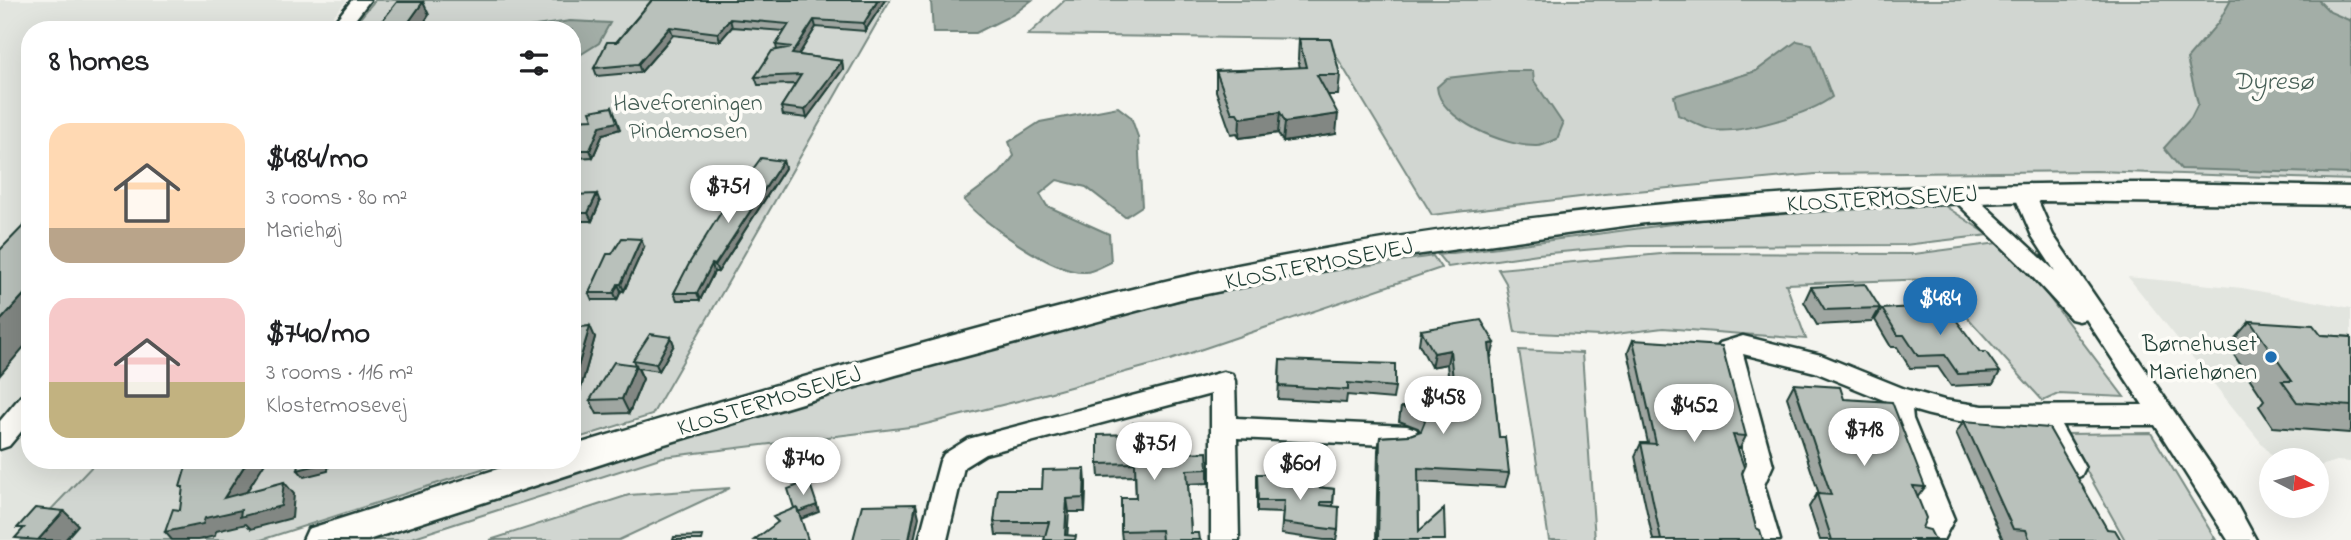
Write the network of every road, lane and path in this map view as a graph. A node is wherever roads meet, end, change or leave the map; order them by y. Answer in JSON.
{"nodes":[{"id":1,"x":361,"y":0,"type":"edge"},
{"id":2,"x":344,"y":21,"type":"edge"},
{"id":3,"x":2024,"y":192,"type":"junction"},
{"id":4,"x":1959,"y":194,"type":"junction"},
{"id":5,"x":2351,"y":196,"type":"edge"},
{"id":6,"x":2121,"y":354,"type":"junction"},
{"id":7,"x":1898,"y":397,"type":"junction"},
{"id":8,"x":21,"y":414,"type":"edge"},
{"id":9,"x":2163,"y":415,"type":"junction"},
{"id":10,"x":2043,"y":416,"type":"junction"},
{"id":11,"x":1223,"y":427,"type":"junction"},
{"id":12,"x":1407,"y":436,"type":"edge"},
{"id":13,"x":0,"y":439,"type":"edge"},
{"id":14,"x":581,"y":459,"type":"edge"},
{"id":15,"x":548,"y":469,"type":"edge"},
{"id":16,"x":2082,"y":486,"type":"edge"},
{"id":17,"x":321,"y":540,"type":"edge"},
{"id":18,"x":933,"y":540,"type":"edge"},
{"id":19,"x":1225,"y":540,"type":"edge"},
{"id":20,"x":1766,"y":540,"type":"edge"},
{"id":21,"x":1929,"y":540,"type":"edge"},
{"id":22,"x":2242,"y":540,"type":"edge"}],
"edges":[{"from":1,"to":2,"type":"street"},
{"from":3,"to":4,"type":"main road","name":"KLOSTERMOSEVEJ"},
{"from":3,"to":5,"type":"main road","name":"KLOSTERMOSEVEJ"},
{"from":3,"to":6,"type":"street"},
{"from":4,"to":6,"type":"street"},
{"from":4,"to":14,"type":"main road","name":"KLOSTERMOSEVEJ"},
{"from":6,"to":9,"type":"street"},
{"from":7,"to":10,"type":"street"},
{"from":7,"to":20,"type":"street"},
{"from":7,"to":21,"type":"street"},
{"from":8,"to":13,"type":"street"},
{"from":9,"to":10,"type":"street"},
{"from":9,"to":22,"type":"street"},
{"from":10,"to":16,"type":"street"},
{"from":11,"to":12,"type":"street"},
{"from":11,"to":18,"type":"street"},
{"from":11,"to":19,"type":"street"},
{"from":15,"to":17,"type":"main road","name":"KLOSTERMOSEVEJ"}]}
